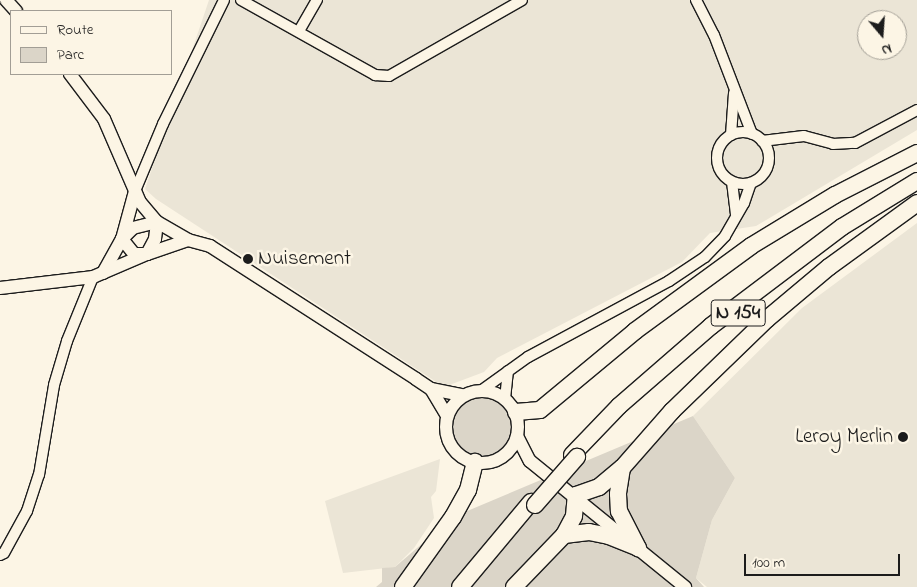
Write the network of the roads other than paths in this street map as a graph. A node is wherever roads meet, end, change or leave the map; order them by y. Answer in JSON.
{"nodes":[{"id":1,"x":6,"y":0,"type":"edge"},
{"id":2,"x":224,"y":0,"type":"edge"},
{"id":3,"x":242,"y":0,"type":"edge"},
{"id":4,"x":316,"y":0,"type":"edge"},
{"id":5,"x":522,"y":0,"type":"edge"},
{"id":6,"x":696,"y":0,"type":"edge"},
{"id":7,"x":15,"y":10,"type":"edge"},
{"id":8,"x":299,"y":31,"type":"junction"},
{"id":9,"x":71,"y":75,"type":"edge"},
{"id":10,"x":734,"y":87,"type":"junction"},
{"id":11,"x":917,"y":110,"type":"edge"},
{"id":12,"x":752,"y":134,"type":"junction"},
{"id":13,"x":731,"y":136,"type":"junction"},
{"id":14,"x":786,"y":140,"type":"junction"},
{"id":15,"x":762,"y":141,"type":"junction"},
{"id":16,"x":917,"y":153,"type":"edge"},
{"id":17,"x":768,"y":155,"type":"junction"},
{"id":18,"x":917,"y":174,"type":"edge"},
{"id":19,"x":917,"y":181,"type":"edge"},
{"id":20,"x":732,"y":182,"type":"junction"},
{"id":21,"x":751,"y":183,"type":"junction"},
{"id":22,"x":917,"y":190,"type":"edge"},
{"id":23,"x":135,"y":191,"type":"junction"},
{"id":24,"x":917,"y":203,"type":"edge"},
{"id":25,"x":735,"y":218,"type":"junction"},
{"id":26,"x":157,"y":222,"type":"junction"},
{"id":27,"x":122,"y":239,"type":"junction"},
{"id":28,"x":188,"y":240,"type":"junction"},
{"id":29,"x":147,"y":254,"type":"junction"},
{"id":30,"x":98,"y":275,"type":"junction"},
{"id":31,"x":0,"y":288,"type":"edge"},
{"id":32,"x":711,"y":326,"type":"junction"},
{"id":33,"x":508,"y":371,"type":"junction"},
{"id":34,"x":431,"y":389,"type":"junction"},
{"id":35,"x":482,"y":390,"type":"junction"},
{"id":36,"x":463,"y":395,"type":"junction"},
{"id":37,"x":505,"y":399,"type":"junction"},
{"id":38,"x":516,"y":412,"type":"junction"},
{"id":39,"x":448,"y":416,"type":"junction"},
{"id":40,"x":518,"y":436,"type":"junction"},
{"id":41,"x":575,"y":456,"type":"junction"},
{"id":42,"x":501,"y":458,"type":"junction"},
{"id":43,"x":530,"y":461,"type":"junction"},
{"id":44,"x":475,"y":462,"type":"junction"},
{"id":45,"x":622,"y":468,"type":"junction"},
{"id":46,"x":576,"y":495,"type":"junction"},
{"id":47,"x":533,"y":504,"type":"junction"},
{"id":48,"x":564,"y":535,"type":"junction"},
{"id":49,"x":638,"y":548,"type":"junction"},
{"id":50,"x":0,"y":555,"type":"edge"},
{"id":51,"x":403,"y":587,"type":"edge"},
{"id":52,"x":460,"y":587,"type":"edge"},
{"id":53,"x":467,"y":587,"type":"edge"},
{"id":54,"x":514,"y":587,"type":"edge"},
{"id":55,"x":685,"y":587,"type":"edge"}],
"edges":[{"from":1,"to":7,"type":"street"},
{"from":2,"to":23,"type":"street"},
{"from":3,"to":8,"type":"street"},
{"from":4,"to":8,"type":"street"},
{"from":5,"to":8,"type":"street"},
{"from":6,"to":10,"type":"street"},
{"from":9,"to":23,"type":"street"},
{"from":10,"to":12,"type":"street"},
{"from":10,"to":13,"type":"street"},
{"from":11,"to":14,"type":"street"},
{"from":12,"to":13,"type":"street"},
{"from":12,"to":15,"type":"street"},
{"from":13,"to":20,"type":"street"},
{"from":14,"to":15,"type":"street"},
{"from":14,"to":17,"type":"street"},
{"from":15,"to":17,"type":"street"},
{"from":16,"to":38,"type":"main road"},
{"from":17,"to":21,"type":"street"},
{"from":18,"to":32,"type":"main road"},
{"from":19,"to":32,"type":"main road","number":"N 154"},
{"from":20,"to":21,"type":"street"},
{"from":20,"to":25,"type":"street"},
{"from":21,"to":25,"type":"street"},
{"from":22,"to":41,"type":"main road","number":"N 154"},
{"from":23,"to":26,"type":"street"},
{"from":23,"to":27,"type":"street"},
{"from":24,"to":45,"type":"main road"},
{"from":25,"to":33,"type":"street"},
{"from":26,"to":27,"type":"street"},
{"from":26,"to":28,"type":"street"},
{"from":26,"to":29,"type":"street"},
{"from":27,"to":29,"type":"street"},
{"from":27,"to":30,"type":"street"},
{"from":28,"to":29,"type":"street"},
{"from":28,"to":34,"type":"street"},
{"from":29,"to":30,"type":"street"},
{"from":30,"to":31,"type":"street"},
{"from":30,"to":50,"type":"street"},
{"from":32,"to":41,"type":"main road","number":"N 154"},
{"from":33,"to":35,"type":"street"},
{"from":33,"to":37,"type":"street"},
{"from":34,"to":36,"type":"street"},
{"from":34,"to":39,"type":"street"},
{"from":35,"to":36,"type":"street"},
{"from":35,"to":37,"type":"street"},
{"from":36,"to":39,"type":"street"},
{"from":37,"to":38,"type":"street"},
{"from":38,"to":40,"type":"street"},
{"from":39,"to":44,"type":"street"},
{"from":40,"to":42,"type":"street"},
{"from":40,"to":43,"type":"street"},
{"from":41,"to":47,"type":"main road","number":"N 154","bridge":true},
{"from":42,"to":43,"type":"street"},
{"from":42,"to":44,"type":"street"},
{"from":43,"to":46,"type":"street"},
{"from":44,"to":51,"type":"main road"},
{"from":45,"to":46,"type":"main road"},
{"from":45,"to":49,"type":"main road"},
{"from":46,"to":48,"type":"main road"},
{"from":46,"to":49,"type":"street"},
{"from":47,"to":52,"type":"main road","number":"N 154"},
{"from":47,"to":53,"type":"main road","number":"N 154"},
{"from":48,"to":49,"type":"main road"},
{"from":48,"to":54,"type":"main road"},
{"from":49,"to":55,"type":"street"}]}
